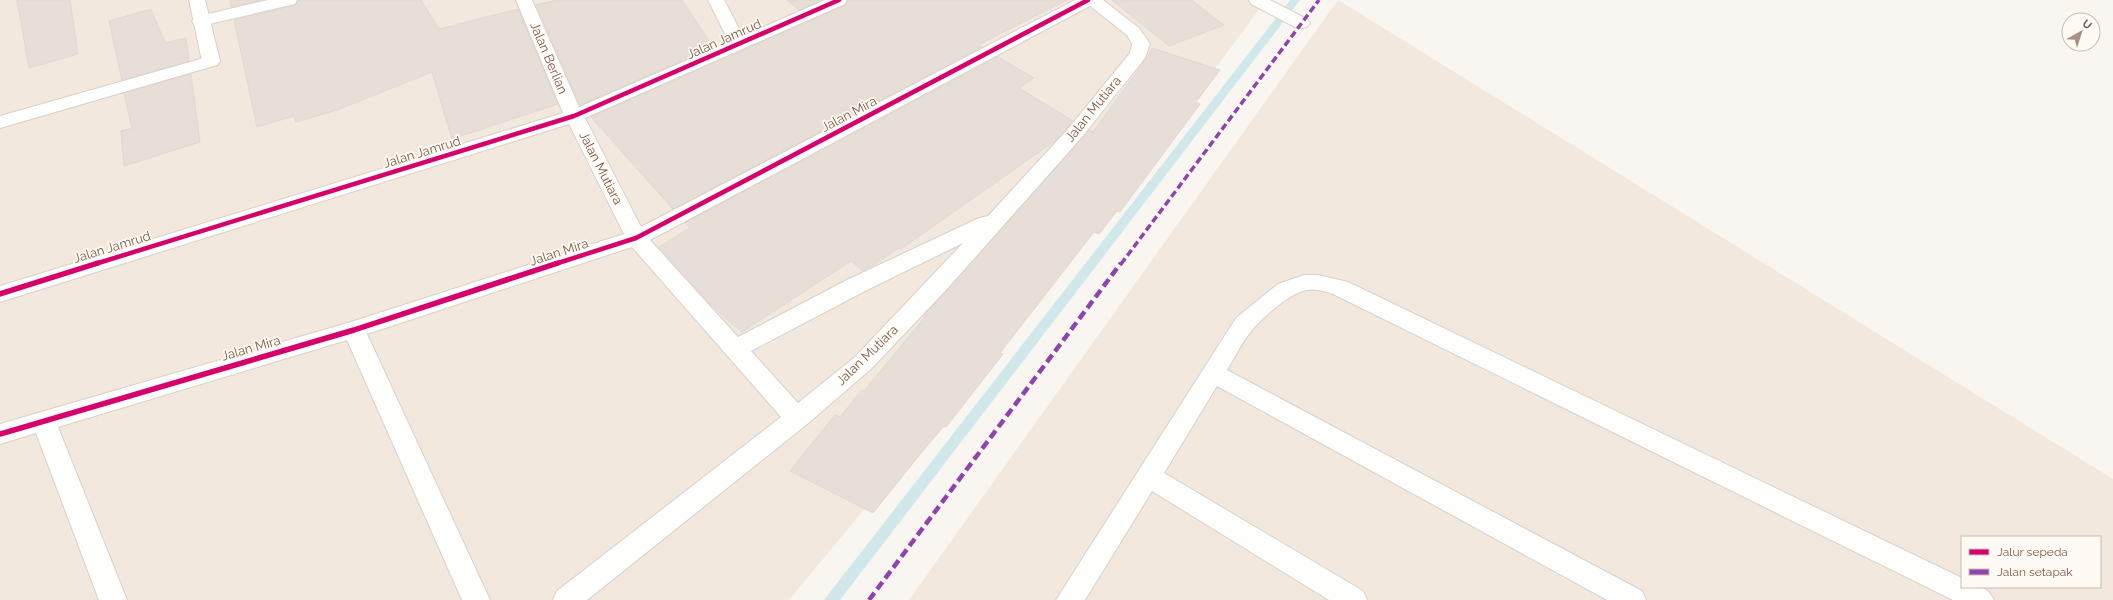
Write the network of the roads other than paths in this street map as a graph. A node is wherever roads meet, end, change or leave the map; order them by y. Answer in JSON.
{"nodes":[{"id":1,"x":197,"y":0,"type":"edge"},
{"id":2,"x":289,"y":0,"type":"edge"},
{"id":3,"x":524,"y":0,"type":"edge"},
{"id":4,"x":716,"y":0,"type":"edge"},
{"id":5,"x":839,"y":0,"type":"edge"},
{"id":6,"x":1088,"y":0,"type":"edge"},
{"id":7,"x":1093,"y":0,"type":"edge"},
{"id":8,"x":1257,"y":0,"type":"edge"},
{"id":9,"x":201,"y":21,"type":"junction"},
{"id":10,"x":1299,"y":21,"type":"dead end"},
{"id":11,"x":739,"y":45,"type":"junction"},
{"id":12,"x":574,"y":116,"type":"junction"},
{"id":13,"x":0,"y":122,"type":"edge"},
{"id":14,"x":995,"y":219,"type":"junction"},
{"id":15,"x":636,"y":238,"type":"junction"},
{"id":16,"x":0,"y":294,"type":"edge"},
{"id":17,"x":354,"y":330,"type":"junction"},
{"id":18,"x":735,"y":349,"type":"junction"},
{"id":19,"x":1213,"y":373,"type":"junction"},
{"id":20,"x":797,"y":418,"type":"junction"},
{"id":21,"x":43,"y":420,"type":"junction"},
{"id":22,"x":0,"y":434,"type":"edge"},
{"id":23,"x":1148,"y":476,"type":"junction"},
{"id":24,"x":113,"y":600,"type":"edge"},
{"id":25,"x":476,"y":600,"type":"edge"},
{"id":26,"x":567,"y":600,"type":"edge"},
{"id":27,"x":1070,"y":600,"type":"edge"},
{"id":28,"x":1353,"y":600,"type":"edge"},
{"id":29,"x":1632,"y":600,"type":"edge"},
{"id":30,"x":1980,"y":600,"type":"edge"}],
"edges":[{"from":1,"to":9,"type":"street"},
{"from":2,"to":9,"type":"street"},
{"from":3,"to":12,"type":"street","name":"Jalan Berlian"},
{"from":4,"to":11,"type":"street"},
{"from":5,"to":11,"type":"street","name":"Jalan Jamrud"},
{"from":6,"to":15,"type":"street","name":"Jalan Mira"},
{"from":7,"to":14,"type":"street","name":"Jalan Mutiara"},
{"from":8,"to":10,"type":"street"},
{"from":9,"to":13,"type":"street"},
{"from":11,"to":12,"type":"street","name":"Jalan Jamrud"},
{"from":12,"to":15,"type":"street","name":"Jalan Mutiara"},
{"from":12,"to":16,"type":"street","name":"Jalan Jamrud"},
{"from":14,"to":18,"type":"street","name":"Jalan Mutiara"},
{"from":14,"to":20,"type":"street","name":"Jalan Mutiara"},
{"from":15,"to":17,"type":"street","name":"Jalan Mira"},
{"from":15,"to":18,"type":"street","name":"Jalan Mutiara"},
{"from":17,"to":21,"type":"street","name":"Jalan Mira"},
{"from":17,"to":25,"type":"street"},
{"from":18,"to":20,"type":"street","name":"Jalan Mutiara"},
{"from":19,"to":23,"type":"street"},
{"from":19,"to":29,"type":"street"},
{"from":19,"to":30,"type":"street"},
{"from":20,"to":26,"type":"street"},
{"from":21,"to":22,"type":"street","name":"Jalan Mira"},
{"from":21,"to":24,"type":"street"},
{"from":23,"to":27,"type":"street"},
{"from":23,"to":28,"type":"street"}]}
